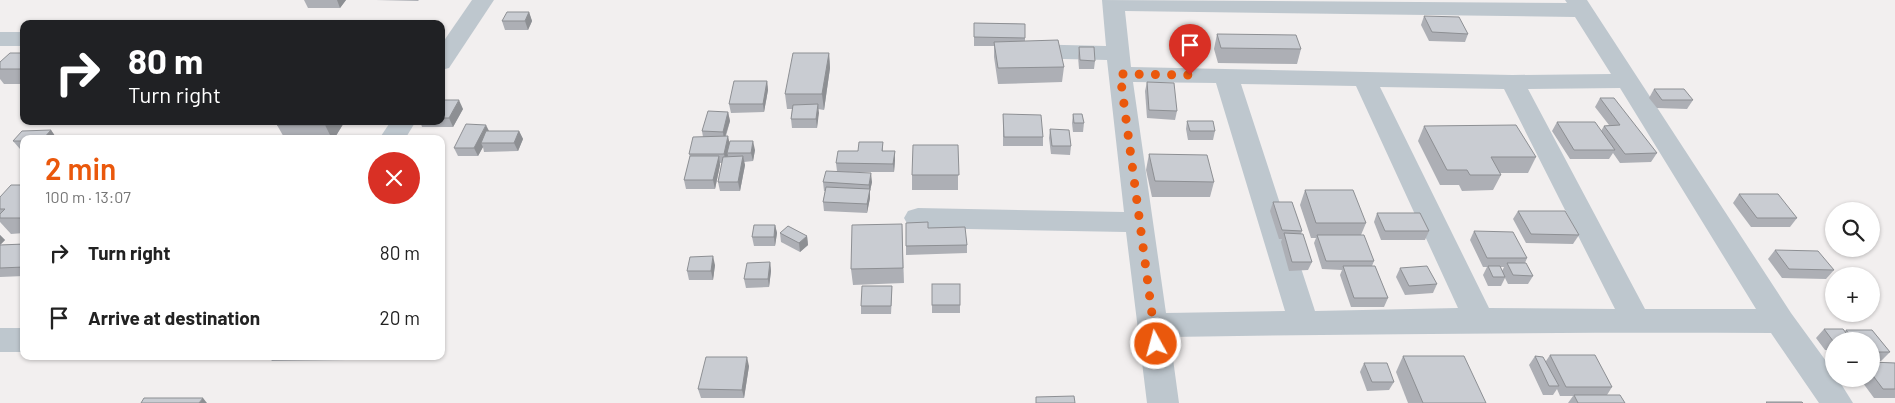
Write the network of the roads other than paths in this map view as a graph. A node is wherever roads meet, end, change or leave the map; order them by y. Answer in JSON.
{"nodes":[{"id":1,"x":483,"y":0,"type":"edge"},
{"id":2,"x":1114,"y":2,"type":"edge"},
{"id":3,"x":1579,"y":5,"type":"edge"},
{"id":4,"x":0,"y":39,"type":"edge"},
{"id":5,"x":20,"y":39,"type":"edge"},
{"id":6,"x":448,"y":41,"type":"edge"},
{"id":7,"x":1004,"y":50,"type":"edge"},
{"id":8,"x":1119,"y":63,"type":"junction"},
{"id":9,"x":1226,"y":76,"type":"junction"},
{"id":10,"x":1364,"y":78,"type":"junction"},
{"id":11,"x":1626,"y":81,"type":"junction"},
{"id":12,"x":1512,"y":82,"type":"junction"},
{"id":13,"x":918,"y":218,"type":"dead end"},
{"id":14,"x":1139,"y":222,"type":"junction"},
{"id":15,"x":1479,"y":320,"type":"junction"},
{"id":16,"x":1780,"y":321,"type":"junction"},
{"id":17,"x":1637,"y":322,"type":"junction"},
{"id":18,"x":1304,"y":323,"type":"junction"},
{"id":19,"x":1154,"y":325,"type":"junction"},
{"id":20,"x":0,"y":340,"type":"edge"},
{"id":21,"x":20,"y":340,"type":"edge"},
{"id":22,"x":1163,"y":403,"type":"edge"},
{"id":23,"x":1837,"y":403,"type":"edge"}],
"edges":[{"from":1,"to":6,"type":"street"},
{"from":2,"to":3,"type":"street"},
{"from":2,"to":8,"type":"street"},
{"from":3,"to":11,"type":"street"},
{"from":4,"to":5,"type":"street"},
{"from":7,"to":8,"type":"street"},
{"from":8,"to":9,"type":"street"},
{"from":8,"to":14,"type":"street"},
{"from":9,"to":10,"type":"street"},
{"from":9,"to":18,"type":"street"},
{"from":10,"to":12,"type":"street"},
{"from":10,"to":15,"type":"street"},
{"from":11,"to":12,"type":"street"},
{"from":11,"to":16,"type":"street"},
{"from":12,"to":17,"type":"street"},
{"from":13,"to":14,"type":"street"},
{"from":14,"to":19,"type":"street"},
{"from":15,"to":17,"type":"street"},
{"from":15,"to":18,"type":"street"},
{"from":16,"to":17,"type":"street"},
{"from":16,"to":23,"type":"street"},
{"from":18,"to":19,"type":"street"},
{"from":19,"to":22,"type":"street"},
{"from":20,"to":21,"type":"street"}]}
